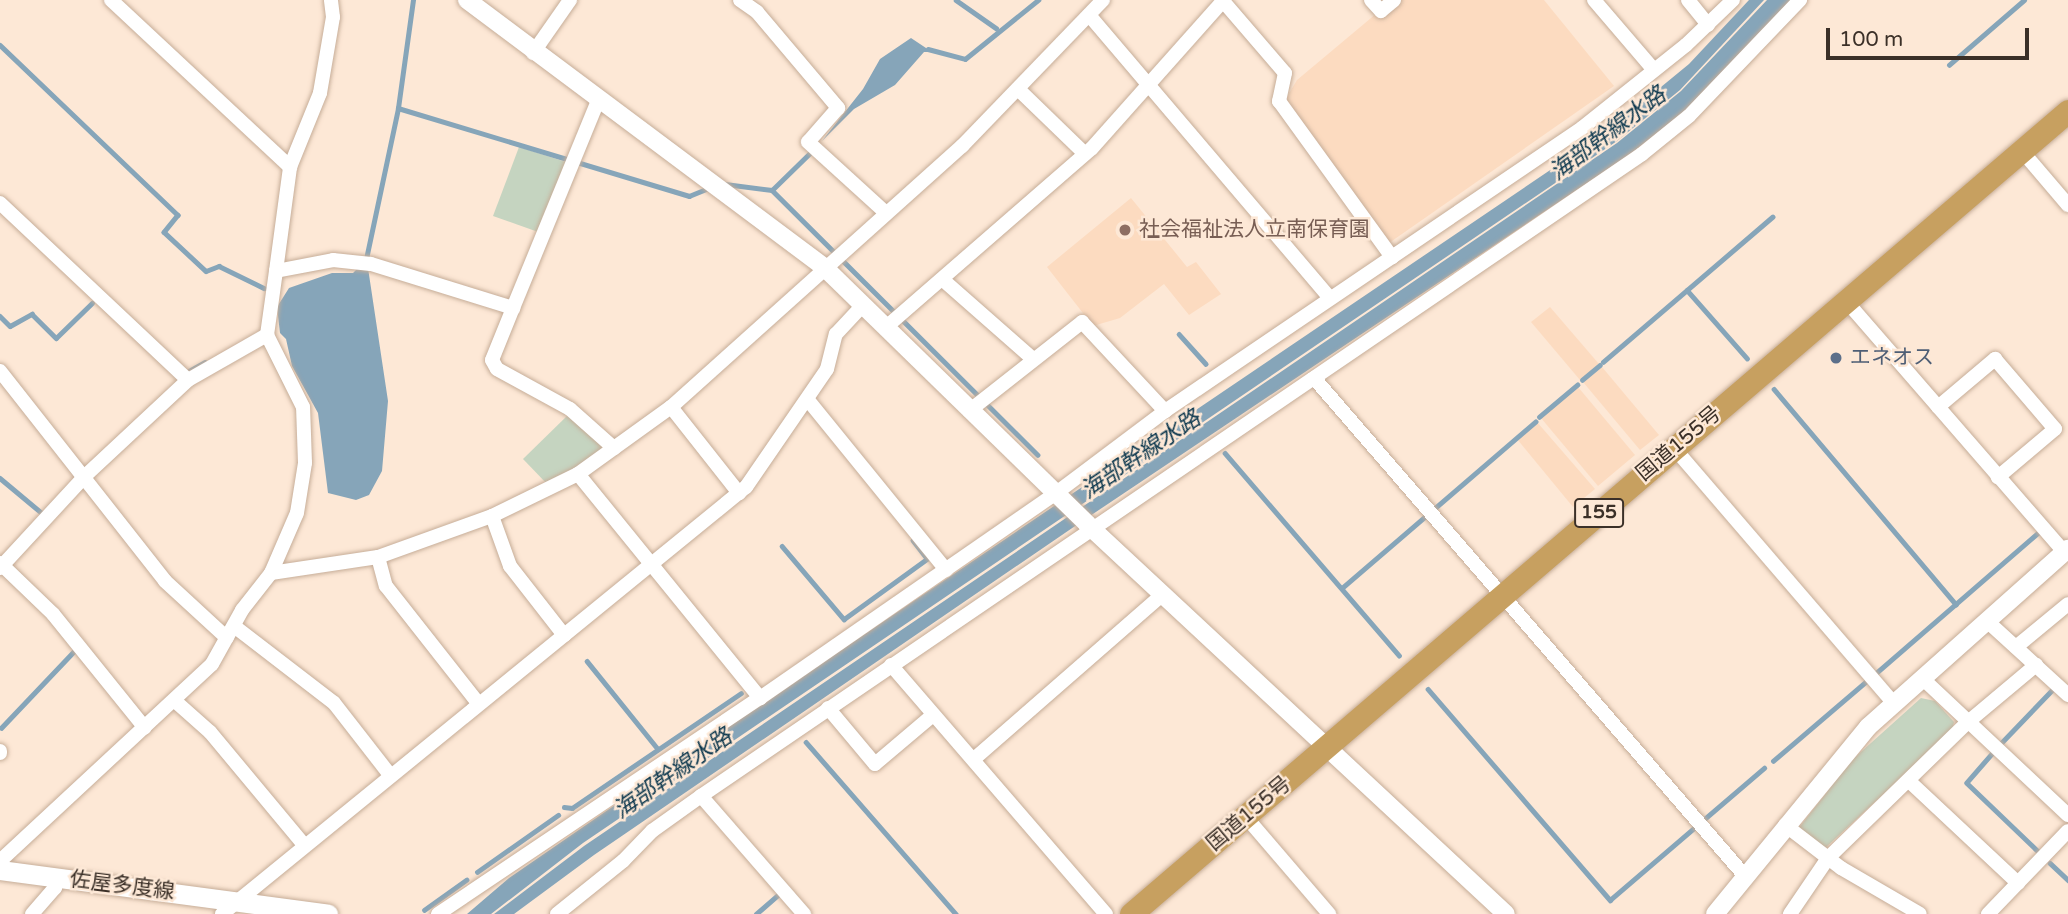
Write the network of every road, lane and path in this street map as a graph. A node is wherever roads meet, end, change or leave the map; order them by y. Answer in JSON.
{"nodes":[{"id":1,"x":111,"y":0,"type":"edge"},
{"id":2,"x":331,"y":0,"type":"edge"},
{"id":3,"x":467,"y":0,"type":"edge"},
{"id":4,"x":570,"y":0,"type":"edge"},
{"id":5,"x":740,"y":0,"type":"edge"},
{"id":6,"x":1103,"y":0,"type":"edge"},
{"id":7,"x":1224,"y":0,"type":"edge"},
{"id":8,"x":1371,"y":0,"type":"edge"},
{"id":9,"x":1394,"y":0,"type":"edge"},
{"id":10,"x":1594,"y":0,"type":"edge"},
{"id":11,"x":1688,"y":0,"type":"edge"},
{"id":12,"x":1733,"y":0,"type":"edge"},
{"id":13,"x":1800,"y":0,"type":"edge"},
{"id":14,"x":1089,"y":15,"type":"junction"},
{"id":15,"x":1708,"y":25,"type":"junction"},
{"id":16,"x":533,"y":53,"type":"junction"},
{"id":17,"x":1654,"y":70,"type":"junction"},
{"id":18,"x":1150,"y":84,"type":"junction"},
{"id":19,"x":1018,"y":89,"type":"junction"},
{"id":20,"x":598,"y":101,"type":"junction"},
{"id":21,"x":2068,"y":111,"type":"edge"},
{"id":22,"x":2022,"y":151,"type":"junction"},
{"id":23,"x":1085,"y":154,"type":"junction"},
{"id":24,"x":290,"y":167,"type":"junction"},
{"id":25,"x":0,"y":203,"type":"edge"},
{"id":26,"x":2068,"y":205,"type":"edge"},
{"id":27,"x":886,"y":213,"type":"junction"},
{"id":28,"x":1392,"y":257,"type":"junction"},
{"id":29,"x":833,"y":260,"type":"junction"},
{"id":30,"x":276,"y":271,"type":"junction"},
{"id":31,"x":942,"y":279,"type":"junction"},
{"id":32,"x":1331,"y":298,"type":"junction"},
{"id":33,"x":1847,"y":302,"type":"junction"},
{"id":34,"x":862,"y":306,"type":"junction"},
{"id":35,"x":513,"y":308,"type":"junction"},
{"id":36,"x":892,"y":323,"type":"junction"},
{"id":37,"x":267,"y":335,"type":"junction"},
{"id":38,"x":1032,"y":358,"type":"junction"},
{"id":39,"x":0,"y":370,"type":"edge"},
{"id":40,"x":1314,"y":378,"type":"junction"},
{"id":41,"x":188,"y":380,"type":"junction"},
{"id":42,"x":808,"y":400,"type":"junction"},
{"id":43,"x":976,"y":405,"type":"junction"},
{"id":44,"x":671,"y":407,"type":"junction"},
{"id":45,"x":1938,"y":407,"type":"junction"},
{"id":46,"x":1165,"y":411,"type":"junction"},
{"id":47,"x":614,"y":448,"type":"junction"},
{"id":48,"x":1675,"y":449,"type":"junction"},
{"id":49,"x":578,"y":474,"type":"junction"},
{"id":50,"x":85,"y":476,"type":"junction"},
{"id":51,"x":1998,"y":477,"type":"junction"},
{"id":52,"x":739,"y":493,"type":"junction"},
{"id":53,"x":1055,"y":494,"type":"junction"},
{"id":54,"x":492,"y":516,"type":"junction"},
{"id":55,"x":1089,"y":527,"type":"junction"},
{"id":56,"x":2066,"y":551,"type":"edge"},
{"id":57,"x":377,"y":557,"type":"junction"},
{"id":58,"x":653,"y":565,"type":"junction"},
{"id":59,"x":1,"y":566,"type":"edge"},
{"id":60,"x":946,"y":570,"type":"junction"},
{"id":61,"x":271,"y":573,"type":"junction"},
{"id":62,"x":1162,"y":595,"type":"junction"},
{"id":63,"x":1500,"y":597,"type":"junction"},
{"id":64,"x":2068,"y":604,"type":"edge"},
{"id":65,"x":1987,"y":621,"type":"junction"},
{"id":66,"x":230,"y":632,"type":"junction"},
{"id":67,"x":564,"y":635,"type":"junction"},
{"id":68,"x":2016,"y":648,"type":"junction"},
{"id":69,"x":891,"y":665,"type":"junction"},
{"id":70,"x":2036,"y":665,"type":"junction"},
{"id":71,"x":1922,"y":678,"type":"junction"},
{"id":72,"x":2068,"y":695,"type":"edge"},
{"id":73,"x":760,"y":698,"type":"junction"},
{"id":74,"x":175,"y":701,"type":"junction"},
{"id":75,"x":478,"y":703,"type":"junction"},
{"id":76,"x":1894,"y":704,"type":"junction"},
{"id":77,"x":828,"y":708,"type":"junction"},
{"id":78,"x":933,"y":715,"type":"junction"},
{"id":79,"x":1968,"y":722,"type":"junction"},
{"id":80,"x":145,"y":728,"type":"junction"},
{"id":81,"x":1326,"y":748,"type":"junction"},
{"id":82,"x":974,"y":759,"type":"junction"},
{"id":83,"x":390,"y":775,"type":"junction"},
{"id":84,"x":1910,"y":782,"type":"junction"},
{"id":85,"x":701,"y":796,"type":"junction"},
{"id":86,"x":2068,"y":816,"type":"edge"},
{"id":87,"x":1245,"y":817,"type":"junction"},
{"id":88,"x":1785,"y":825,"type":"junction"},
{"id":89,"x":2068,"y":831,"type":"edge"},
{"id":90,"x":305,"y":845,"type":"junction"},
{"id":91,"x":1828,"y":858,"type":"junction"},
{"id":92,"x":0,"y":861,"type":"edge"},
{"id":93,"x":0,"y":870,"type":"edge"},
{"id":94,"x":1745,"y":876,"type":"junction"},
{"id":95,"x":58,"y":877,"type":"junction"},
{"id":96,"x":2018,"y":883,"type":"junction"},
{"id":97,"x":229,"y":907,"type":"edge"},
{"id":98,"x":32,"y":914,"type":"edge"},
{"id":99,"x":327,"y":914,"type":"edge"},
{"id":100,"x":438,"y":914,"type":"edge"},
{"id":101,"x":557,"y":914,"type":"edge"},
{"id":102,"x":804,"y":914,"type":"edge"},
{"id":103,"x":1105,"y":914,"type":"edge"},
{"id":104,"x":1131,"y":914,"type":"edge"},
{"id":105,"x":1329,"y":914,"type":"edge"},
{"id":106,"x":1506,"y":914,"type":"edge"},
{"id":107,"x":1715,"y":914,"type":"edge"},
{"id":108,"x":1790,"y":914,"type":"edge"},
{"id":109,"x":1920,"y":914,"type":"edge"},
{"id":110,"x":1988,"y":914,"type":"edge"}],
"edges":[{"from":1,"to":24,"type":"street"},
{"from":2,"to":24,"type":"street"},
{"from":3,"to":16,"type":"street"},
{"from":4,"to":16,"type":"street"},
{"from":5,"to":27,"type":"street"},
{"from":6,"to":14,"type":"street"},
{"from":7,"to":18,"type":"street"},
{"from":7,"to":28,"type":"street"},
{"from":8,"to":9,"type":"street"},
{"from":10,"to":17,"type":"street"},
{"from":11,"to":15,"type":"street"},
{"from":12,"to":15,"type":"street"},
{"from":13,"to":40,"type":"street"},
{"from":14,"to":18,"type":"street"},
{"from":14,"to":19,"type":"street"},
{"from":15,"to":17,"type":"street"},
{"from":16,"to":20,"type":"street"},
{"from":17,"to":28,"type":"street"},
{"from":18,"to":23,"type":"street"},
{"from":18,"to":32,"type":"street"},
{"from":19,"to":23,"type":"street"},
{"from":19,"to":27,"type":"street"},
{"from":20,"to":29,"type":"street"},
{"from":20,"to":35,"type":"street"},
{"from":21,"to":22,"type":"highway","name":"国道155号","number":"155"},
{"from":22,"to":26,"type":"street"},
{"from":22,"to":33,"type":"highway","name":"国道155号","number":"155"},
{"from":23,"to":31,"type":"street"},
{"from":24,"to":30,"type":"street"},
{"from":25,"to":41,"type":"street"},
{"from":27,"to":29,"type":"street"},
{"from":28,"to":32,"type":"street"},
{"from":29,"to":34,"type":"street"},
{"from":29,"to":44,"type":"street"},
{"from":30,"to":35,"type":"street"},
{"from":30,"to":37,"type":"street"},
{"from":31,"to":36,"type":"street"},
{"from":31,"to":38,"type":"street"},
{"from":32,"to":46,"type":"street"},
{"from":33,"to":45,"type":"street"},
{"from":33,"to":48,"type":"highway","name":"国道155号","number":"155"},
{"from":34,"to":36,"type":"street"},
{"from":34,"to":42,"type":"street"},
{"from":35,"to":47,"type":"street"},
{"from":36,"to":43,"type":"street"},
{"from":37,"to":41,"type":"street"},
{"from":37,"to":61,"type":"street"},
{"from":38,"to":43,"type":"street"},
{"from":38,"to":46,"type":"street"},
{"from":39,"to":50,"type":"street"},
{"from":40,"to":55,"type":"street"},
{"from":40,"to":63,"type":"street"},
{"from":41,"to":50,"type":"street"},
{"from":42,"to":52,"type":"street"},
{"from":42,"to":60,"type":"street"},
{"from":43,"to":53,"type":"street"},
{"from":44,"to":47,"type":"street"},
{"from":44,"to":52,"type":"street"},
{"from":45,"to":51,"type":"street"},
{"from":45,"to":51,"type":"street"},
{"from":46,"to":53,"type":"street"},
{"from":47,"to":49,"type":"street"},
{"from":48,"to":63,"type":"highway","name":"国道155号","number":"155"},
{"from":48,"to":76,"type":"street"},
{"from":49,"to":54,"type":"street"},
{"from":49,"to":58,"type":"street"},
{"from":50,"to":59,"type":"street"},
{"from":50,"to":66,"type":"street"},
{"from":51,"to":56,"type":"street"},
{"from":52,"to":58,"type":"street"},
{"from":53,"to":55,"type":"street"},
{"from":53,"to":60,"type":"street"},
{"from":54,"to":57,"type":"street"},
{"from":54,"to":67,"type":"street"},
{"from":55,"to":62,"type":"street"},
{"from":55,"to":69,"type":"street"},
{"from":56,"to":65,"type":"street"},
{"from":57,"to":61,"type":"street"},
{"from":57,"to":75,"type":"street"},
{"from":58,"to":67,"type":"street"},
{"from":58,"to":73,"type":"street"},
{"from":59,"to":80,"type":"street"},
{"from":60,"to":73,"type":"street"},
{"from":61,"to":66,"type":"street"},
{"from":62,"to":81,"type":"street"},
{"from":62,"to":82,"type":"street"},
{"from":63,"to":81,"type":"highway","name":"国道155号","number":"155"},
{"from":63,"to":94,"type":"street"},
{"from":64,"to":68,"type":"street"},
{"from":65,"to":68,"type":"street"},
{"from":65,"to":71,"type":"street"},
{"from":66,"to":74,"type":"street"},
{"from":66,"to":83,"type":"street"},
{"from":67,"to":75,"type":"street"},
{"from":68,"to":70,"type":"street"},
{"from":69,"to":77,"type":"street"},
{"from":69,"to":78,"type":"street"},
{"from":70,"to":72,"type":"street"},
{"from":70,"to":79,"type":"street"},
{"from":71,"to":76,"type":"street"},
{"from":71,"to":79,"type":"street"},
{"from":73,"to":100,"type":"street"},
{"from":74,"to":80,"type":"street"},
{"from":74,"to":90,"type":"street"},
{"from":75,"to":83,"type":"street"},
{"from":76,"to":88,"type":"street"},
{"from":77,"to":78,"type":"street"},
{"from":77,"to":85,"type":"street"},
{"from":78,"to":82,"type":"street"},
{"from":79,"to":84,"type":"street"},
{"from":79,"to":86,"type":"street"},
{"from":80,"to":92,"type":"street"},
{"from":81,"to":87,"type":"highway","name":"国道155号","number":"155"},
{"from":81,"to":106,"type":"street"},
{"from":82,"to":103,"type":"street"},
{"from":83,"to":90,"type":"street"},
{"from":84,"to":91,"type":"street"},
{"from":84,"to":96,"type":"street"},
{"from":85,"to":101,"type":"street"},
{"from":85,"to":102,"type":"street"},
{"from":87,"to":104,"type":"highway","name":"国道155号","number":"155"},
{"from":87,"to":105,"type":"street"},
{"from":88,"to":91,"type":"street"},
{"from":88,"to":94,"type":"street"},
{"from":89,"to":96,"type":"street"},
{"from":90,"to":97,"type":"street"},
{"from":91,"to":108,"type":"street"},
{"from":91,"to":109,"type":"street"},
{"from":93,"to":95,"type":"main road","name":"佐屋多度線"},
{"from":94,"to":107,"type":"street"},
{"from":95,"to":97,"type":"main road","name":"佐屋多度線"},
{"from":95,"to":98,"type":"street"},
{"from":96,"to":110,"type":"street"},
{"from":97,"to":99,"type":"main road","name":"佐屋多度線"}]}
